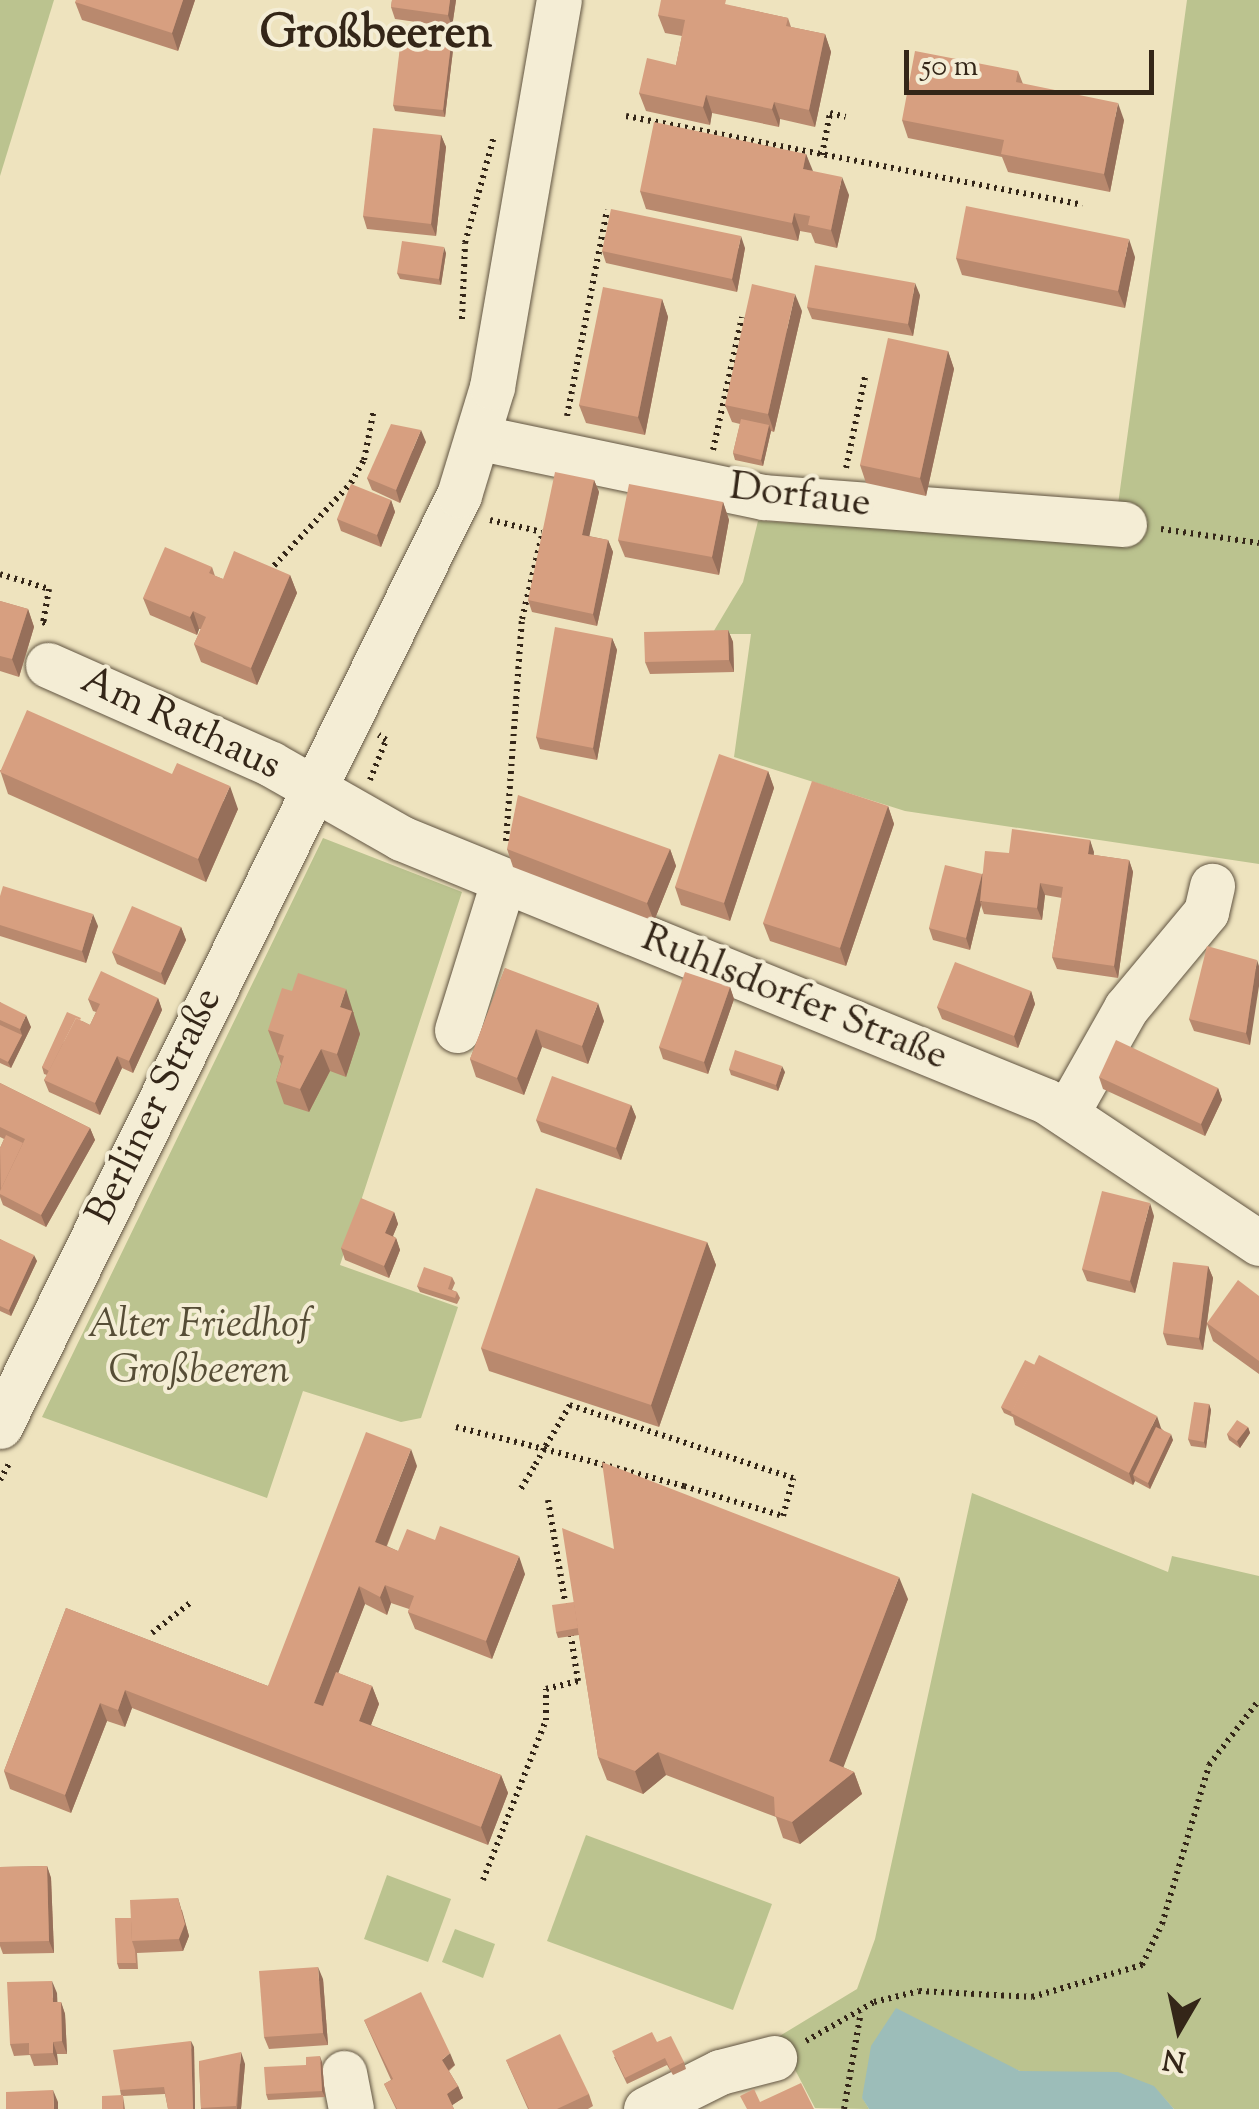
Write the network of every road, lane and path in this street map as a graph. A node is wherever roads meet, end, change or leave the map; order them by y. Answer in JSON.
{"nodes":[{"id":1,"x":559,"y":0,"type":"edge"},
{"id":2,"x":626,"y":116,"type":"dead end"},
{"id":3,"x":846,"y":117,"type":"dead end"},
{"id":4,"x":497,"y":130,"type":"dead end"},
{"id":5,"x":822,"y":155,"type":"junction"},
{"id":6,"x":1082,"y":205,"type":"dead end"},
{"id":7,"x":607,"y":210,"type":"edge"},
{"id":8,"x":742,"y":317,"type":"edge"},
{"id":9,"x":461,"y":338,"type":"dead end"},
{"id":10,"x":865,"y":378,"type":"dead end"},
{"id":11,"x":374,"y":409,"type":"dead end"},
{"id":12,"x":480,"y":438,"type":"junction"},
{"id":13,"x":560,"y":456,"type":"junction"},
{"id":14,"x":705,"y":485,"type":"junction"},
{"id":15,"x":838,"y":503,"type":"junction"},
{"id":16,"x":547,"y":513,"type":"edge"},
{"id":17,"x":485,"y":519,"type":"dead end"},
{"id":18,"x":1124,"y":524,"type":"joint"},
{"id":19,"x":542,"y":532,"type":"junction"},
{"id":20,"x":1259,"y":543,"type":"edge"},
{"id":21,"x":250,"y":565,"type":"edge"},
{"id":22,"x":0,"y":574,"type":"edge"},
{"id":23,"x":54,"y":647,"type":"joint"},
{"id":24,"x":311,"y":787,"type":"junction"},
{"id":25,"x":503,"y":882,"type":"junction"},
{"id":26,"x":1212,"y":886,"type":"dead end"},
{"id":27,"x":457,"y":1030,"type":"dead end"},
{"id":28,"x":1066,"y":1114,"type":"junction"},
{"id":29,"x":1259,"y":1243,"type":"edge"},
{"id":30,"x":0,"y":1426,"type":"edge"},
{"id":31,"x":456,"y":1428,"type":"dead end"},
{"id":32,"x":544,"y":1449,"type":"junction"},
{"id":33,"x":520,"y":1490,"type":"dead end"},
{"id":34,"x":548,"y":1500,"type":"dead end"},
{"id":35,"x":190,"y":1603,"type":"dead end"},
{"id":36,"x":152,"y":1633,"type":"dead end"},
{"id":37,"x":1259,"y":1700,"type":"edge"},
{"id":38,"x":483,"y":1880,"type":"dead end"},
{"id":39,"x":861,"y":2010,"type":"junction"},
{"id":40,"x":774,"y":2058,"type":"joint"},
{"id":41,"x":646,"y":2109,"type":"edge"},
{"id":42,"x":844,"y":2109,"type":"edge"}],
"edges":[{"from":1,"to":12,"type":"street"},
{"from":2,"to":5,"type":"path"},
{"from":3,"to":5,"type":"path"},
{"from":4,"to":9,"type":"path"},
{"from":5,"to":6,"type":"path"},
{"from":7,"to":13,"type":"path"},
{"from":8,"to":14,"type":"path"},
{"from":10,"to":15,"type":"path"},
{"from":11,"to":21,"type":"path"},
{"from":12,"to":13,"type":"street","name":"Dorfaue"},
{"from":12,"to":24,"type":"street"},
{"from":13,"to":14,"type":"street","name":"Dorfaue"},
{"from":14,"to":15,"type":"street","name":"Dorfaue"},
{"from":15,"to":18,"type":"street","name":"Dorfaue"},
{"from":16,"to":19,"type":"path"},
{"from":17,"to":19,"type":"path"},
{"from":18,"to":20,"type":"path"},
{"from":19,"to":25,"type":"path"},
{"from":22,"to":23,"type":"path"},
{"from":23,"to":24,"type":"street","name":"Am Rathaus"},
{"from":24,"to":25,"type":"street","name":"Ruhlsdorfer Straße"},
{"from":24,"to":30,"type":"street","name":"Berliner Straße"},
{"from":25,"to":27,"type":"street"},
{"from":25,"to":28,"type":"street","name":"Ruhlsdorfer Straße"},
{"from":26,"to":28,"type":"street"},
{"from":28,"to":29,"type":"street","name":"Ruhlsdorfer Straße"},
{"from":31,"to":32,"type":"path"},
{"from":32,"to":32,"type":"path"},
{"from":32,"to":33,"type":"path"},
{"from":34,"to":38,"type":"path"},
{"from":35,"to":36,"type":"path"},
{"from":37,"to":39,"type":"path"},
{"from":39,"to":40,"type":"path"},
{"from":39,"to":42,"type":"path"},
{"from":40,"to":41,"type":"street"}]}
